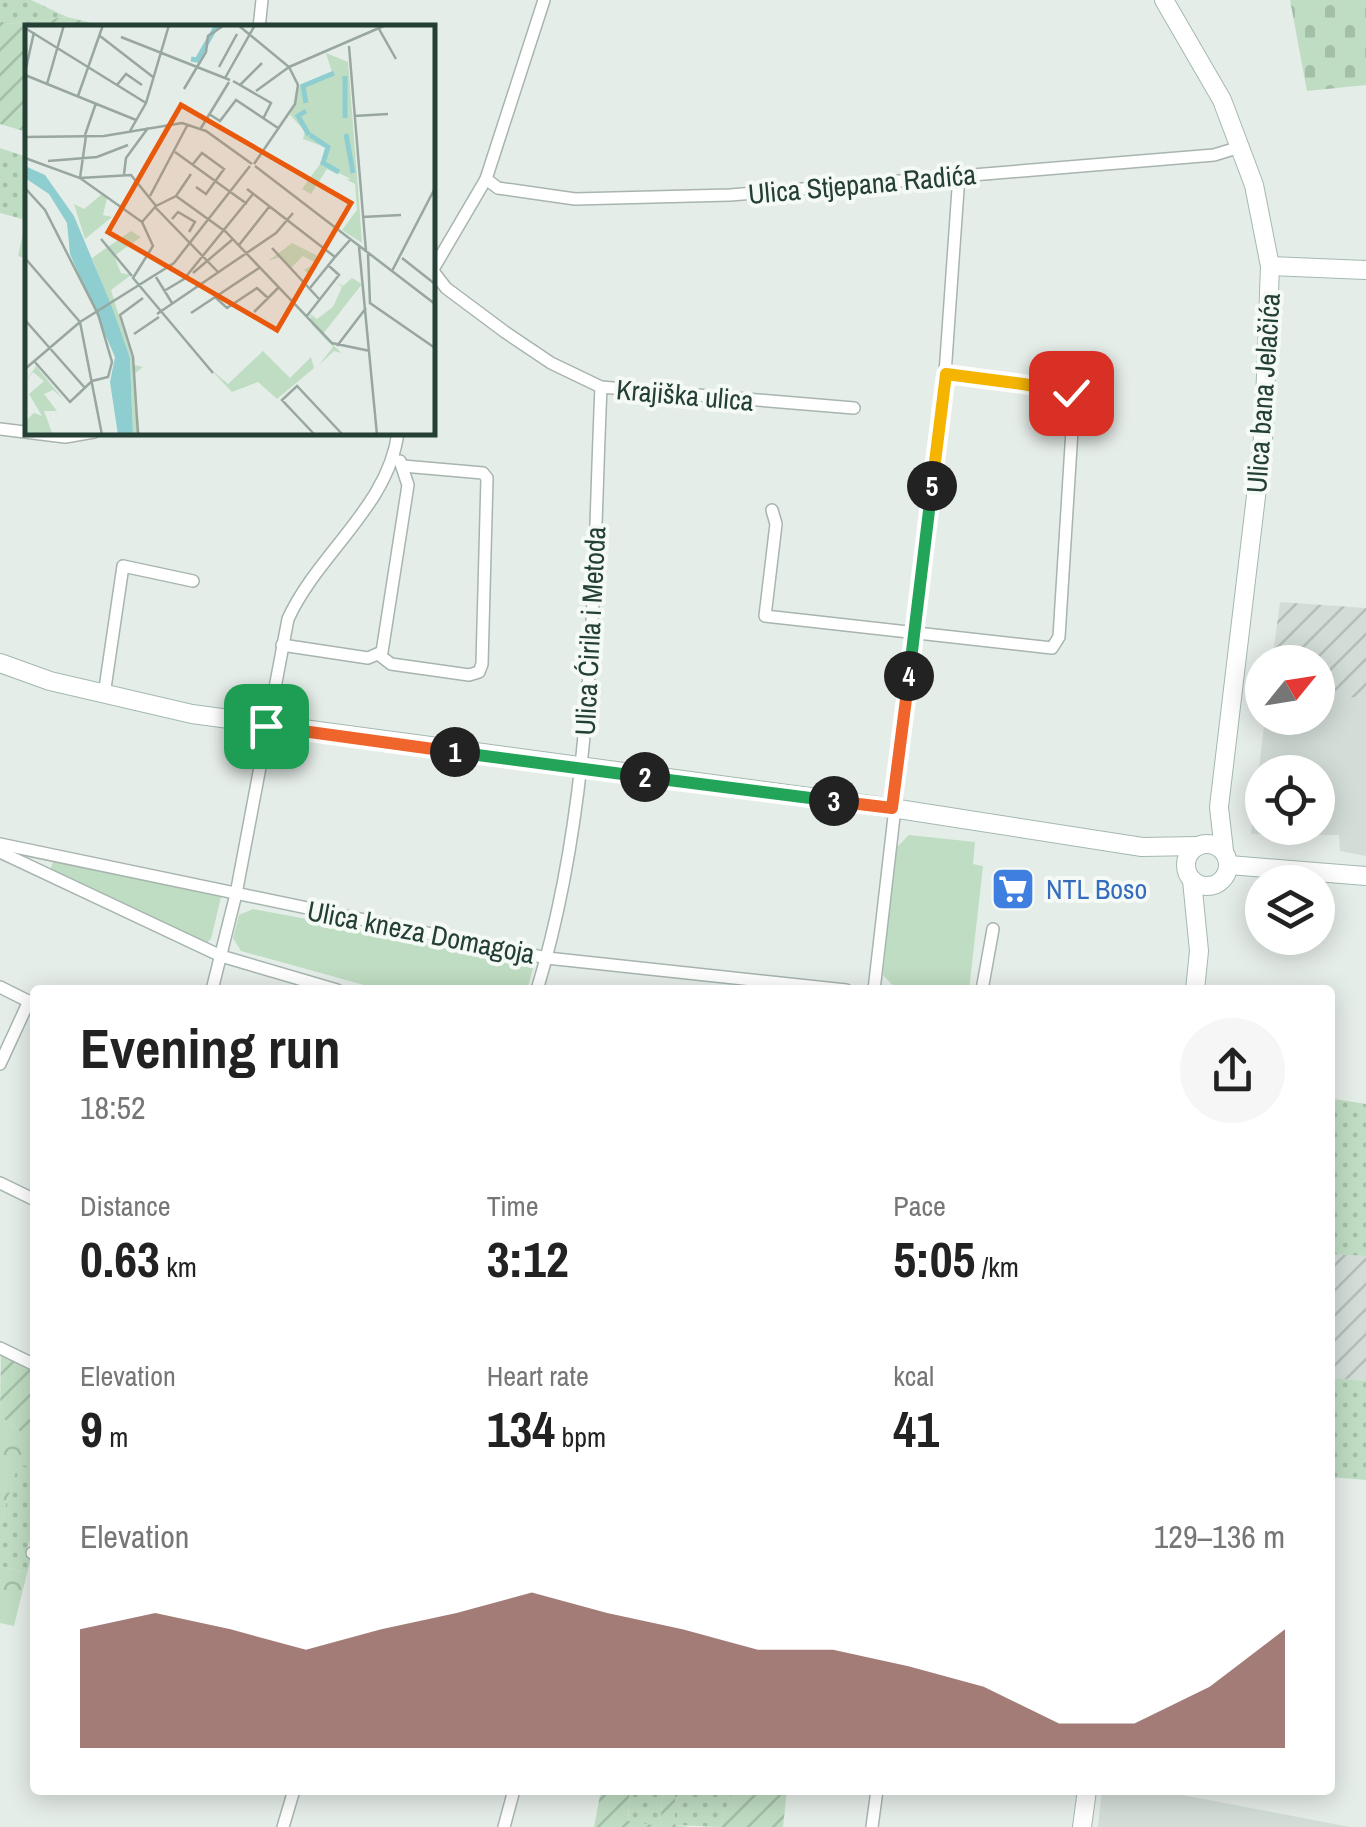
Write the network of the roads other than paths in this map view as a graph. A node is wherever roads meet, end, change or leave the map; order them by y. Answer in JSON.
{"nodes":[{"id":1,"x":262,"y":0,"type":"edge"},
{"id":2,"x":544,"y":0,"type":"edge"},
{"id":3,"x":1164,"y":0,"type":"edge"},
{"id":4,"x":259,"y":25,"type":"edge"},
{"id":5,"x":1240,"y":147,"type":"junction"},
{"id":6,"x":958,"y":175,"type":"junction"},
{"id":7,"x":486,"y":178,"type":"junction"},
{"id":8,"x":1270,"y":266,"type":"junction"},
{"id":9,"x":435,"y":267,"type":"edge"},
{"id":10,"x":1366,"y":270,"type":"edge"},
{"id":11,"x":435,"y":274,"type":"edge"},
{"id":12,"x":946,"y":374,"type":"junction"},
{"id":13,"x":602,"y":387,"type":"junction"},
{"id":14,"x":854,"y":408,"type":"dead end"},
{"id":15,"x":0,"y":429,"type":"edge"},
{"id":16,"x":25,"y":432,"type":"edge"},
{"id":17,"x":49,"y":435,"type":"edge"},
{"id":18,"x":77,"y":435,"type":"edge"},
{"id":19,"x":398,"y":435,"type":"edge"},
{"id":20,"x":396,"y":454,"type":"junction"},
{"id":21,"x":403,"y":466,"type":"junction"},
{"id":22,"x":772,"y":510,"type":"dead end"},
{"id":23,"x":194,"y":581,"type":"dead end"},
{"id":24,"x":914,"y":635,"type":"junction"},
{"id":25,"x":282,"y":645,"type":"junction"},
{"id":26,"x":378,"y":654,"type":"junction"},
{"id":27,"x":0,"y":662,"type":"edge"},
{"id":28,"x":104,"y":696,"type":"junction"},
{"id":29,"x":266,"y":726,"type":"junction"},
{"id":30,"x":581,"y":770,"type":"junction"},
{"id":31,"x":1218,"y":807,"type":"junction"},
{"id":32,"x":892,"y":808,"type":"junction"},
{"id":33,"x":0,"y":844,"type":"edge"},
{"id":34,"x":1200,"y":845,"type":"junction"},
{"id":35,"x":1142,"y":847,"type":"junction"},
{"id":36,"x":0,"y":852,"type":"edge"},
{"id":37,"x":1226,"y":858,"type":"junction"},
{"id":38,"x":1366,"y":876,"type":"edge"},
{"id":39,"x":1190,"y":878,"type":"junction"},
{"id":40,"x":1219,"y":884,"type":"junction"},
{"id":41,"x":236,"y":894,"type":"junction"},
{"id":42,"x":992,"y":929,"type":"dead end"},
{"id":43,"x":1199,"y":951,"type":"junction"},
{"id":44,"x":222,"y":956,"type":"junction"},
{"id":45,"x":547,"y":958,"type":"junction"},
{"id":46,"x":213,"y":985,"type":"edge"},
{"id":47,"x":320,"y":985,"type":"edge"},
{"id":48,"x":539,"y":985,"type":"edge"},
{"id":49,"x":799,"y":985,"type":"edge"},
{"id":50,"x":874,"y":985,"type":"edge"},
{"id":51,"x":983,"y":985,"type":"edge"},
{"id":52,"x":1195,"y":985,"type":"edge"},
{"id":53,"x":0,"y":986,"type":"edge"},
{"id":54,"x":30,"y":1002,"type":"edge"},
{"id":55,"x":30,"y":1007,"type":"edge"},
{"id":56,"x":0,"y":1064,"type":"edge"},
{"id":57,"x":0,"y":1183,"type":"edge"},
{"id":58,"x":30,"y":1198,"type":"edge"},
{"id":59,"x":0,"y":1348,"type":"edge"},
{"id":60,"x":30,"y":1363,"type":"edge"},
{"id":61,"x":293,"y":1795,"type":"edge"},
{"id":62,"x":513,"y":1795,"type":"edge"},
{"id":63,"x":875,"y":1795,"type":"edge"},
{"id":64,"x":1087,"y":1795,"type":"edge"},
{"id":65,"x":284,"y":1827,"type":"edge"},
{"id":66,"x":504,"y":1827,"type":"edge"},
{"id":67,"x":872,"y":1827,"type":"edge"},
{"id":68,"x":1082,"y":1827,"type":"edge"}],
"edges":[{"from":1,"to":4,"type":"street"},
{"from":2,"to":7,"type":"street"},
{"from":3,"to":5,"type":"main road","name":"Ulica bana Jelačića"},
{"from":5,"to":6,"type":"street","name":"Ulica Stjepana Radića"},
{"from":5,"to":8,"type":"main road","name":"Ulica bana Jelačića"},
{"from":6,"to":7,"type":"street","name":"Ulica Stjepana Radića"},
{"from":6,"to":12,"type":"street"},
{"from":7,"to":9,"type":"street"},
{"from":8,"to":10,"type":"main road"},
{"from":8,"to":31,"type":"main road","name":"Ulica bana Jelačića"},
{"from":11,"to":13,"type":"street","name":"Krajiška ulica"},
{"from":12,"to":24,"type":"street"},
{"from":12,"to":24,"type":"street"},
{"from":13,"to":14,"type":"street","name":"Krajiška ulica"},
{"from":13,"to":30,"type":"street","name":"Ulica Ćirila i Metoda"},
{"from":15,"to":16,"type":"street"},
{"from":17,"to":18,"type":"street"},
{"from":19,"to":20,"type":"street"},
{"from":20,"to":21,"type":"street"},
{"from":20,"to":25,"type":"street"},
{"from":21,"to":26,"type":"street"},
{"from":21,"to":26,"type":"street"},
{"from":22,"to":24,"type":"street"},
{"from":23,"to":28,"type":"street"},
{"from":24,"to":32,"type":"street"},
{"from":25,"to":26,"type":"street"},
{"from":25,"to":29,"type":"street"},
{"from":27,"to":28,"type":"main road"},
{"from":28,"to":29,"type":"main road"},
{"from":29,"to":30,"type":"main road"},
{"from":29,"to":41,"type":"street"},
{"from":30,"to":32,"type":"main road"},
{"from":30,"to":45,"type":"street","name":"Ulica Ćirila i Metoda"},
{"from":31,"to":34,"type":"main road","name":"Ulica bana Jelačića"},
{"from":31,"to":37,"type":"main road","name":"Ulica bana Jelačića"},
{"from":32,"to":35,"type":"main road"},
{"from":32,"to":50,"type":"street"},
{"from":33,"to":41,"type":"street","name":"Ulica kneza Domagoja"},
{"from":34,"to":35,"type":"main road"},
{"from":34,"to":37,"type":"main road"},
{"from":34,"to":39,"type":"main road","name":"Ulica bana Jelačića"},
{"from":35,"to":39,"type":"main road"},
{"from":36,"to":44,"type":"street"},
{"from":37,"to":38,"type":"main road"},
{"from":37,"to":40,"type":"main road","name":"Ulica bana Jelačića"},
{"from":39,"to":40,"type":"main road"},
{"from":39,"to":43,"type":"main road","name":"Ulica bana Jelačića"},
{"from":40,"to":43,"type":"main road","name":"Ulica bana Jelačića"},
{"from":41,"to":44,"type":"street"},
{"from":41,"to":45,"type":"street","name":"Ulica kneza Domagoja"},
{"from":42,"to":51,"type":"street"},
{"from":43,"to":52,"type":"main road","name":"Ulica bana Jelačića"},
{"from":44,"to":46,"type":"street"},
{"from":44,"to":47,"type":"street"},
{"from":45,"to":48,"type":"street","name":"Ulica Ćirila i Metoda"},
{"from":45,"to":49,"type":"street","name":"Ulica kneza Domagoja"},
{"from":53,"to":54,"type":"street"},
{"from":55,"to":56,"type":"street"},
{"from":57,"to":58,"type":"street"},
{"from":59,"to":60,"type":"street"},
{"from":61,"to":65,"type":"street"},
{"from":62,"to":66,"type":"street"},
{"from":63,"to":67,"type":"street"},
{"from":64,"to":68,"type":"main road"}]}
